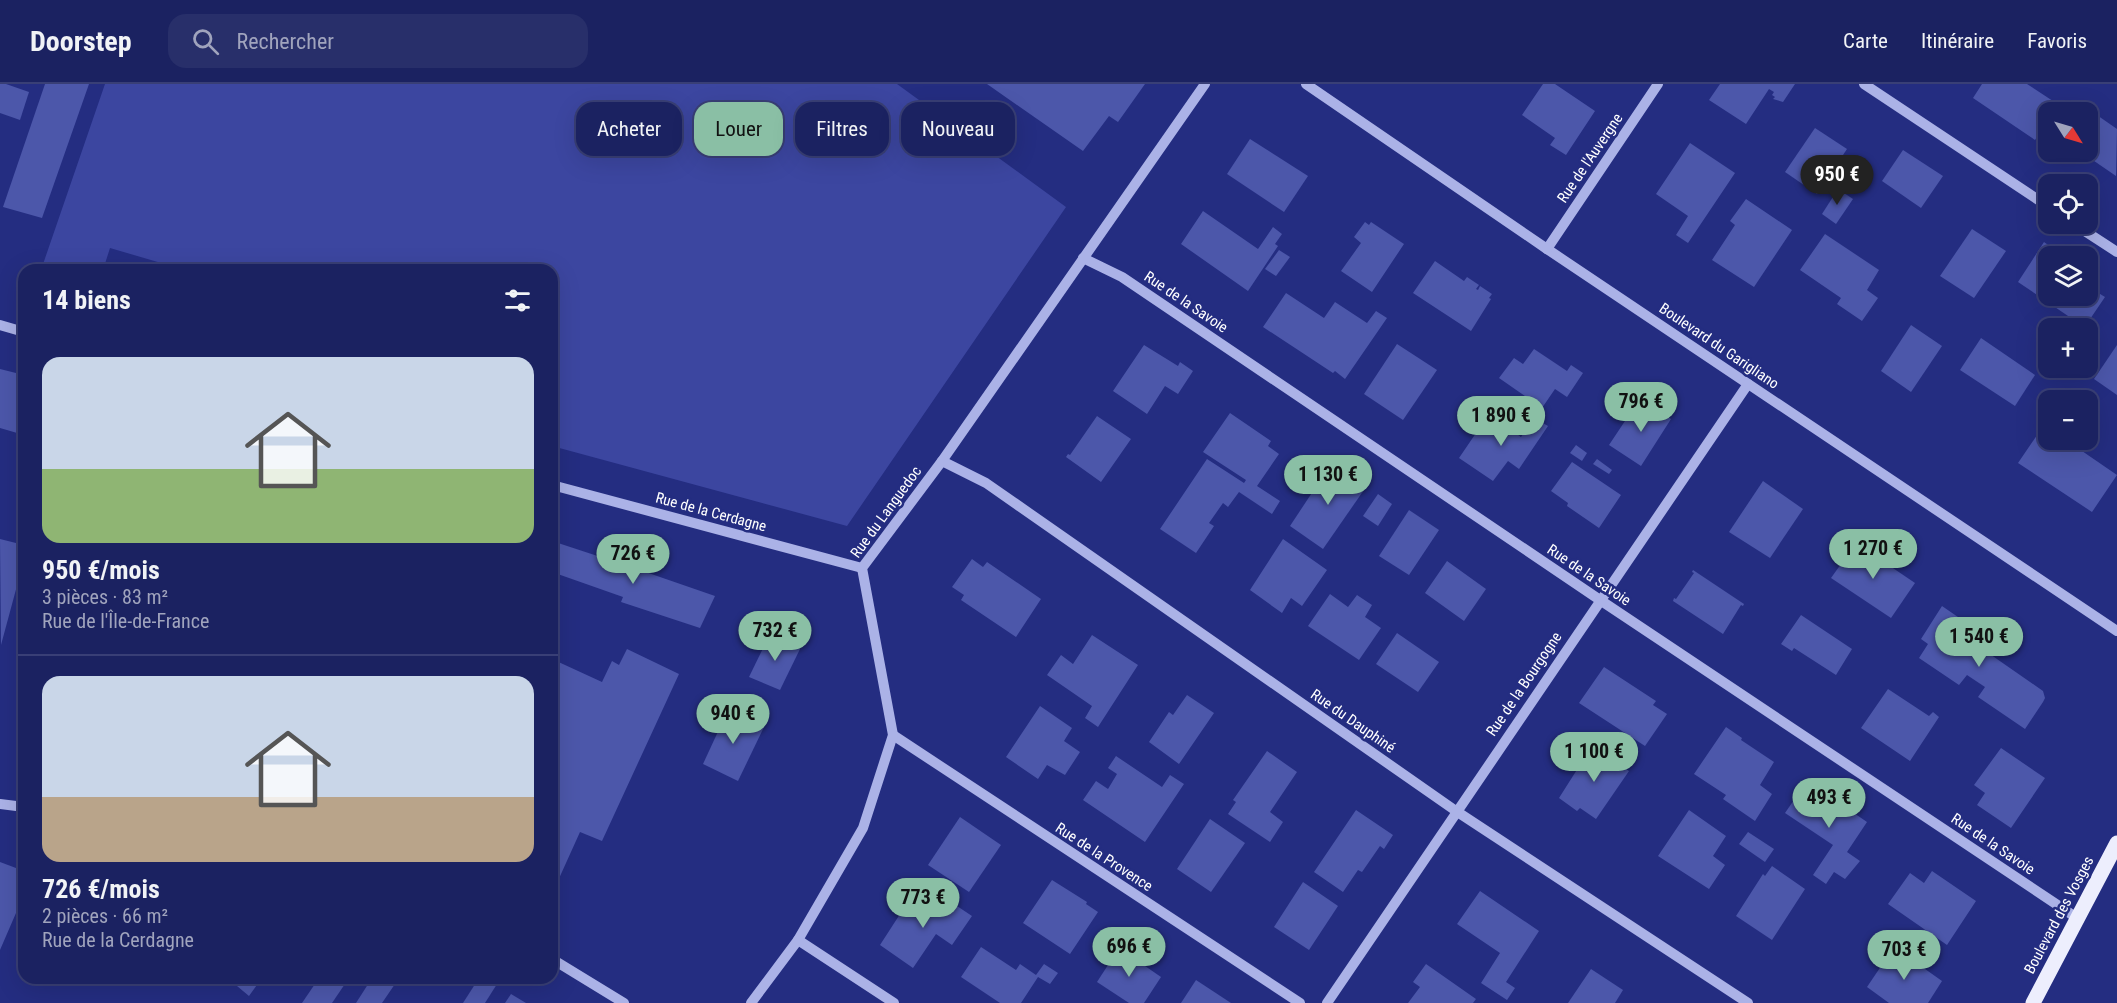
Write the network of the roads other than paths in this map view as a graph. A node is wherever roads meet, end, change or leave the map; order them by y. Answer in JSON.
{"nodes":[{"id":1,"x":1205,"y":84,"type":"edge"},
{"id":2,"x":1306,"y":84,"type":"edge"},
{"id":3,"x":1658,"y":84,"type":"edge"},
{"id":4,"x":1864,"y":84,"type":"edge"},
{"id":5,"x":2038,"y":200,"type":"edge"},
{"id":6,"x":2089,"y":234,"type":"edge"},
{"id":7,"x":1547,"y":249,"type":"junction"},
{"id":8,"x":2117,"y":252,"type":"edge"},
{"id":9,"x":1083,"y":258,"type":"junction"},
{"id":10,"x":0,"y":325,"type":"edge"},
{"id":11,"x":18,"y":330,"type":"edge"},
{"id":12,"x":1748,"y":384,"type":"junction"},
{"id":13,"x":942,"y":461,"type":"junction"},
{"id":14,"x":558,"y":487,"type":"edge"},
{"id":15,"x":862,"y":568,"type":"junction"},
{"id":16,"x":1600,"y":600,"type":"junction"},
{"id":17,"x":2117,"y":631,"type":"edge"},
{"id":18,"x":892,"y":735,"type":"junction"},
{"id":19,"x":0,"y":804,"type":"edge"},
{"id":20,"x":18,"y":806,"type":"edge"},
{"id":21,"x":1456,"y":811,"type":"junction"},
{"id":22,"x":2117,"y":843,"type":"edge"},
{"id":23,"x":2077,"y":918,"type":"junction"},
{"id":24,"x":798,"y":940,"type":"junction"},
{"id":25,"x":558,"y":963,"type":"edge"},
{"id":26,"x":624,"y":1003,"type":"edge"},
{"id":27,"x":752,"y":1003,"type":"edge"},
{"id":28,"x":894,"y":1003,"type":"edge"},
{"id":29,"x":1300,"y":1003,"type":"edge"},
{"id":30,"x":1327,"y":1003,"type":"edge"},
{"id":31,"x":1748,"y":1003,"type":"edge"},
{"id":32,"x":2033,"y":1003,"type":"edge"}],
"edges":[{"from":1,"to":9,"type":"street","name":"Rue du Languedoc"},
{"from":2,"to":7,"type":"street","name":"Boulevard du Garigliano"},
{"from":3,"to":7,"type":"street","name":"Rue de l'Auvergne"},
{"from":4,"to":5,"type":"street"},
{"from":6,"to":8,"type":"street"},
{"from":7,"to":12,"type":"street","name":"Boulevard du Garigliano"},
{"from":9,"to":13,"type":"street","name":"Rue du Languedoc"},
{"from":9,"to":16,"type":"street","name":"Rue de la Savoie"},
{"from":10,"to":11,"type":"street"},
{"from":12,"to":16,"type":"street","name":"Rue de la Bourgogne"},
{"from":12,"to":17,"type":"street","name":"Boulevard du Garigliano"},
{"from":13,"to":15,"type":"street","name":"Rue du Languedoc"},
{"from":13,"to":21,"type":"street","name":"Rue du Dauphiné"},
{"from":14,"to":15,"type":"street","name":"Rue de la Cerdagne"},
{"from":15,"to":18,"type":"street","name":"Rue du Languedoc"},
{"from":16,"to":21,"type":"street","name":"Rue de la Bourgogne"},
{"from":16,"to":23,"type":"street","name":"Rue de la Savoie"},
{"from":18,"to":24,"type":"street","name":"Rue du Languedoc"},
{"from":18,"to":29,"type":"street","name":"Rue de la Provence"},
{"from":19,"to":20,"type":"street"},
{"from":21,"to":30,"type":"street","name":"Rue de la Bourgogne"},
{"from":21,"to":31,"type":"street","name":"Rue du Dauphiné"},
{"from":22,"to":23,"type":"main road","name":"Boulevard des Vosges"},
{"from":23,"to":32,"type":"main road","name":"Boulevard des Vosges"},
{"from":24,"to":27,"type":"street","name":"Rue du Languedoc"},
{"from":24,"to":28,"type":"street"},
{"from":25,"to":26,"type":"street"}]}
